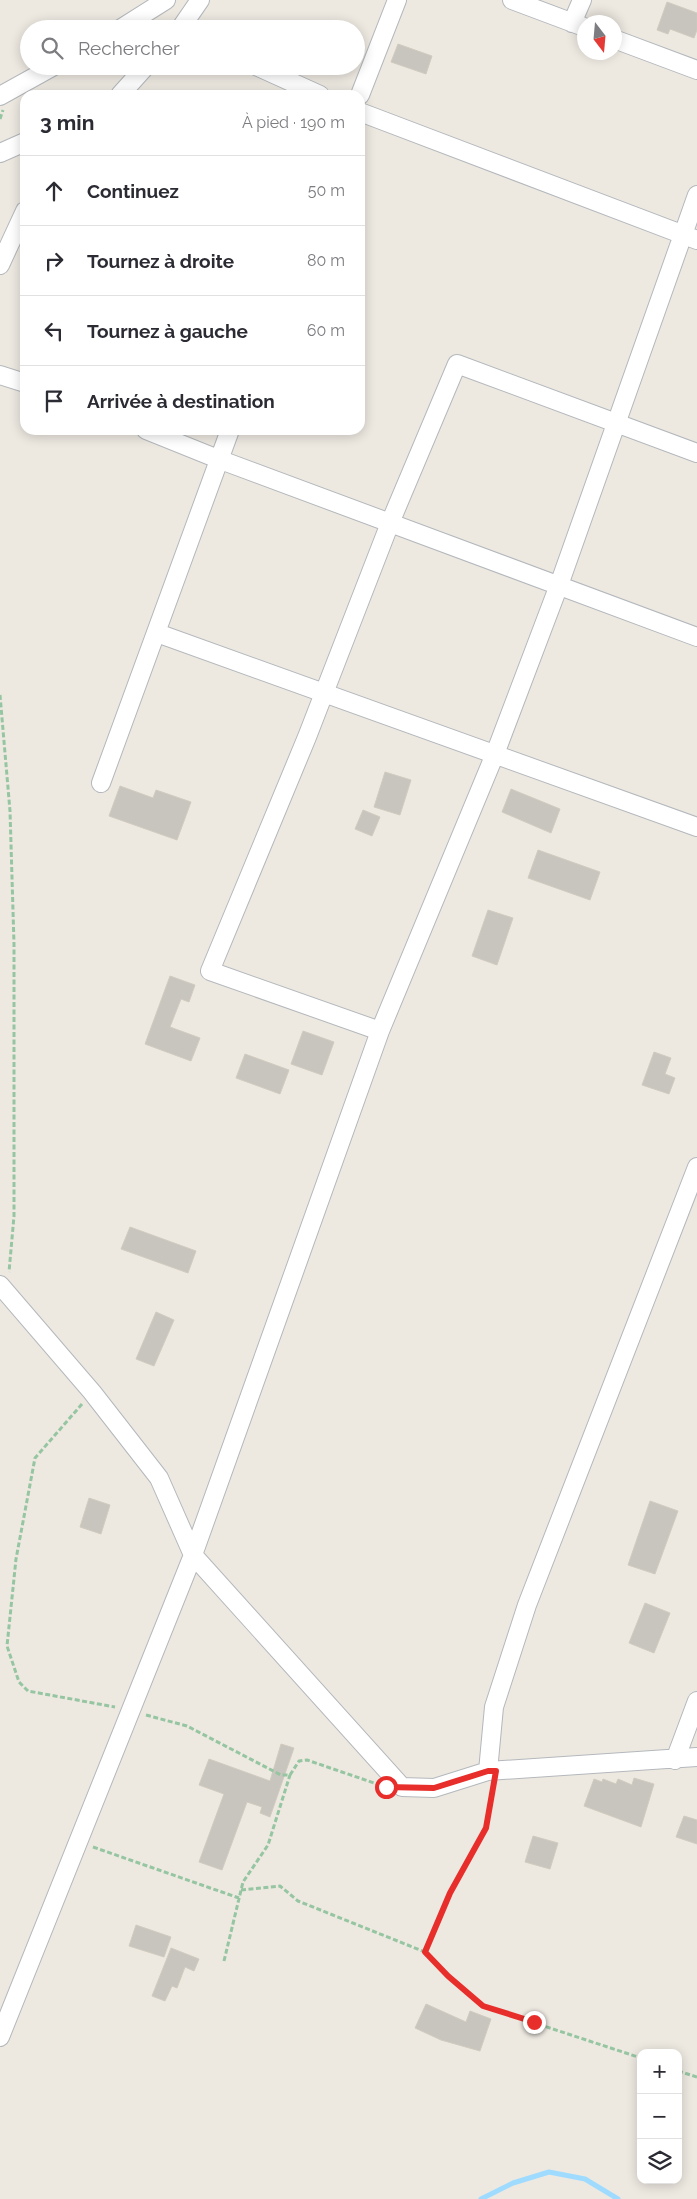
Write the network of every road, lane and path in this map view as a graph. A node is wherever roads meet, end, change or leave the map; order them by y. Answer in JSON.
{"nodes":[{"id":1,"x":166,"y":0,"type":"edge"},
{"id":2,"x":200,"y":0,"type":"edge"},
{"id":3,"x":397,"y":0,"type":"edge"},
{"id":4,"x":512,"y":0,"type":"edge"},
{"id":5,"x":582,"y":0,"type":"edge"},
{"id":6,"x":580,"y":15,"type":"edge"},
{"id":7,"x":134,"y":20,"type":"edge"},
{"id":8,"x":186,"y":20,"type":"edge"},
{"id":9,"x":577,"y":25,"type":"edge"},
{"id":10,"x":622,"y":42,"type":"edge"},
{"id":11,"x":697,"y":70,"type":"edge"},
{"id":12,"x":38,"y":75,"type":"edge"},
{"id":13,"x":138,"y":75,"type":"edge"},
{"id":14,"x":276,"y":75,"type":"edge"},
{"id":15,"x":124,"y":90,"type":"edge"},
{"id":16,"x":309,"y":90,"type":"edge"},
{"id":17,"x":362,"y":90,"type":"edge"},
{"id":18,"x":0,"y":96,"type":"edge"},
{"id":19,"x":365,"y":114,"type":"edge"},
{"id":20,"x":20,"y":144,"type":"edge"},
{"id":21,"x":0,"y":153,"type":"edge"},
{"id":22,"x":697,"y":196,"type":"edge"},
{"id":23,"x":20,"y":222,"type":"edge"},
{"id":24,"x":690,"y":237,"type":"edge"},
{"id":25,"x":0,"y":265,"type":"edge"},
{"id":26,"x":0,"y":375,"type":"edge"},
{"id":27,"x":20,"y":381,"type":"edge"},
{"id":28,"x":617,"y":424,"type":"junction"},
{"id":29,"x":158,"y":435,"type":"edge"},
{"id":30,"x":228,"y":435,"type":"edge"},
{"id":31,"x":697,"y":453,"type":"edge"},
{"id":32,"x":218,"y":459,"type":"junction"},
{"id":33,"x":390,"y":523,"type":"junction"},
{"id":34,"x":559,"y":585,"type":"junction"},
{"id":35,"x":157,"y":633,"type":"junction"},
{"id":36,"x":697,"y":637,"type":"edge"},
{"id":37,"x":324,"y":693,"type":"junction"},
{"id":38,"x":0,"y":695,"type":"edge"},
{"id":39,"x":495,"y":754,"type":"junction"},
{"id":40,"x":101,"y":783,"type":"dead end"},
{"id":41,"x":697,"y":827,"type":"edge"},
{"id":42,"x":380,"y":1031,"type":"junction"},
{"id":43,"x":697,"y":1167,"type":"edge"},
{"id":44,"x":4,"y":1289,"type":"edge"},
{"id":45,"x":92,"y":1392,"type":"junction"},
{"id":46,"x":193,"y":1555,"type":"junction"},
{"id":47,"x":697,"y":1701,"type":"edge"},
{"id":48,"x":130,"y":1710,"type":"junction"},
{"id":49,"x":697,"y":1757,"type":"edge"},
{"id":50,"x":675,"y":1760,"type":"junction"},
{"id":51,"x":492,"y":1771,"type":"junction"},
{"id":52,"x":290,"y":1775,"type":"junction"},
{"id":53,"x":402,"y":1787,"type":"junction"},
{"id":54,"x":78,"y":1842,"type":"junction"},
{"id":55,"x":241,"y":1890,"type":"junction"},
{"id":56,"x":239,"y":1898,"type":"junction"},
{"id":57,"x":425,"y":1952,"type":"junction"},
{"id":58,"x":224,"y":1961,"type":"dead end"},
{"id":59,"x":0,"y":2037,"type":"edge"},
{"id":60,"x":637,"y":2057,"type":"edge"},
{"id":61,"x":682,"y":2072,"type":"edge"},
{"id":62,"x":697,"y":2078,"type":"edge"}],
"edges":[{"from":1,"to":7,"type":"street"},
{"from":2,"to":8,"type":"street"},
{"from":3,"to":17,"type":"street"},
{"from":4,"to":9,"type":"street"},
{"from":5,"to":6,"type":"street"},
{"from":10,"to":11,"type":"street"},
{"from":12,"to":18,"type":"street"},
{"from":13,"to":15,"type":"street"},
{"from":14,"to":16,"type":"street"},
{"from":19,"to":24,"type":"street"},
{"from":20,"to":21,"type":"street"},
{"from":22,"to":24,"type":"street"},
{"from":23,"to":25,"type":"street"},
{"from":24,"to":28,"type":"street"},
{"from":26,"to":27,"type":"street"},
{"from":28,"to":31,"type":"street"},
{"from":28,"to":33,"type":"street"},
{"from":28,"to":34,"type":"street"},
{"from":29,"to":32,"type":"street"},
{"from":30,"to":32,"type":"street"},
{"from":32,"to":33,"type":"street"},
{"from":32,"to":35,"type":"street"},
{"from":33,"to":34,"type":"street"},
{"from":33,"to":37,"type":"street"},
{"from":34,"to":36,"type":"street"},
{"from":34,"to":39,"type":"street"},
{"from":35,"to":37,"type":"street"},
{"from":35,"to":40,"type":"street"},
{"from":37,"to":39,"type":"street"},
{"from":37,"to":42,"type":"street"},
{"from":38,"to":44,"type":"path"},
{"from":39,"to":41,"type":"street"},
{"from":39,"to":42,"type":"street"},
{"from":42,"to":46,"type":"street"},
{"from":43,"to":51,"type":"street"},
{"from":44,"to":45,"type":"street"},
{"from":45,"to":46,"type":"street"},
{"from":45,"to":48,"type":"path"},
{"from":46,"to":48,"type":"street"},
{"from":46,"to":53,"type":"street"},
{"from":47,"to":50,"type":"street"},
{"from":48,"to":52,"type":"path"},
{"from":48,"to":54,"type":"street"},
{"from":49,"to":50,"type":"street"},
{"from":50,"to":51,"type":"street"},
{"from":51,"to":53,"type":"street"},
{"from":51,"to":57,"type":"path"},
{"from":52,"to":53,"type":"path"},
{"from":52,"to":55,"type":"path"},
{"from":54,"to":56,"type":"path"},
{"from":54,"to":59,"type":"street"},
{"from":55,"to":56,"type":"path"},
{"from":55,"to":57,"type":"path"},
{"from":56,"to":58,"type":"path"},
{"from":57,"to":60,"type":"path"},
{"from":61,"to":62,"type":"path"}]}
